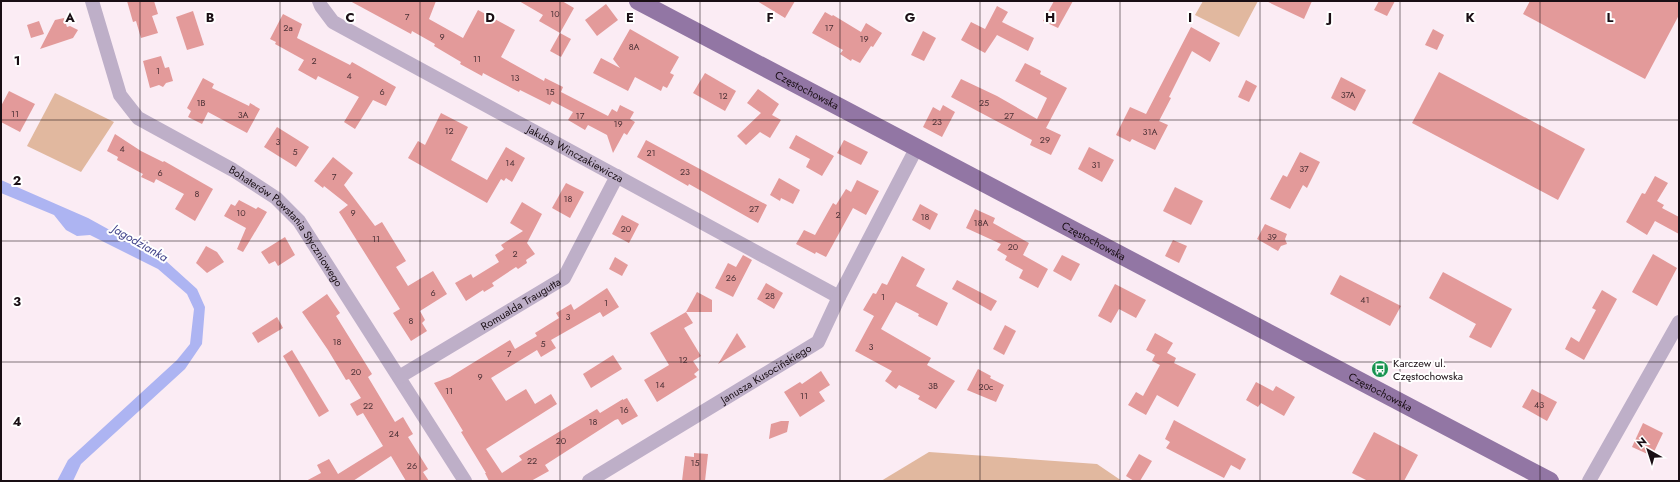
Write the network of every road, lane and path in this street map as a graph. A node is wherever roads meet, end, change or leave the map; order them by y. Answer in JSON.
{"nodes":[{"id":1,"x":92,"y":1,"type":"edge"},
{"id":2,"x":319,"y":1,"type":"edge"},
{"id":3,"x":638,"y":1,"type":"edge"},
{"id":4,"x":917,"y":148,"type":"junction"},
{"id":5,"x":617,"y":176,"type":"junction"},
{"id":6,"x":839,"y":297,"type":"junction"},
{"id":7,"x":1679,"y":322,"type":"edge"},
{"id":8,"x":399,"y":377,"type":"junction"},
{"id":9,"x":464,"y":481,"type":"edge"},
{"id":10,"x":589,"y":481,"type":"edge"},
{"id":11,"x":1550,"y":481,"type":"edge"},
{"id":12,"x":1589,"y":481,"type":"edge"}],
"edges":[{"from":1,"to":8,"type":"street","name":"Bohaterów Powstania Styczniowego"},
{"from":2,"to":5,"type":"street","name":"Jakuba Winczakiewicza"},
{"from":3,"to":4,"type":"main road","name":"Częstochowska"},
{"from":4,"to":6,"type":"street","name":"Janusza Kusocińskiego"},
{"from":4,"to":11,"type":"main road","name":"Częstochowska"},
{"from":5,"to":6,"type":"street","name":"Jakuba Winczakiewicza"},
{"from":5,"to":8,"type":"street","name":"Romualda Traugutta"},
{"from":6,"to":10,"type":"street","name":"Janusza Kusocińskiego"},
{"from":7,"to":12,"type":"street"},
{"from":8,"to":9,"type":"street","name":"Bohaterów Powstania Styczniowego"}]}
